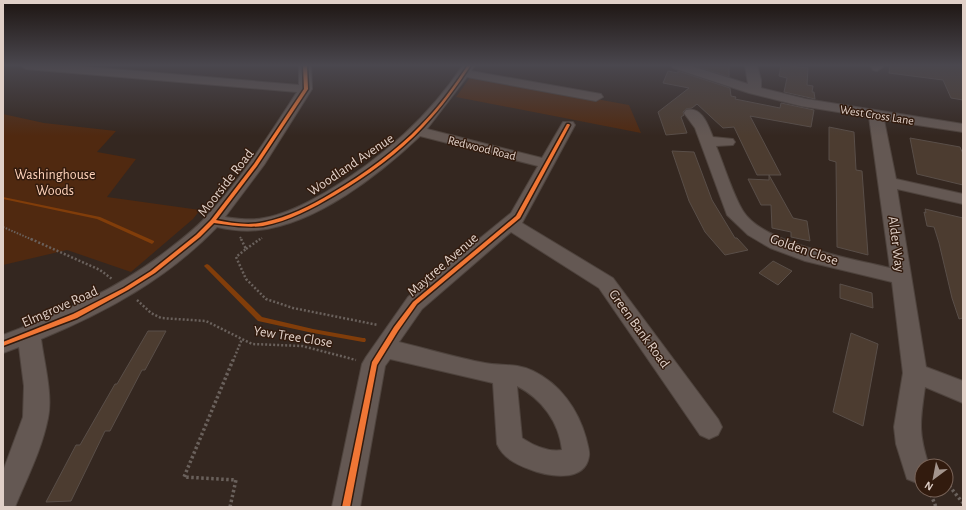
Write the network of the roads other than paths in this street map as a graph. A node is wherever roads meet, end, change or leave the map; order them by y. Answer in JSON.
{"nodes":[{"id":1,"x":306,"y":89,"type":"edge"},
{"id":2,"x":450,"y":89,"type":"edge"},
{"id":3,"x":558,"y":89,"type":"edge"},
{"id":4,"x":750,"y":89,"type":"edge"},
{"id":5,"x":754,"y":90,"type":"joint"},
{"id":6,"x":596,"y":97,"type":"dead end"},
{"id":7,"x":691,"y":113,"type":"dead end"},
{"id":8,"x":876,"y":115,"type":"junction"},
{"id":9,"x":568,"y":125,"type":"dead end"},
{"id":10,"x":963,"y":128,"type":"edge"},
{"id":11,"x":417,"y":131,"type":"junction"},
{"id":12,"x":705,"y":135,"type":"junction"},
{"id":13,"x":728,"y":142,"type":"dead end"},
{"id":14,"x":547,"y":164,"type":"junction"},
{"id":15,"x":888,"y":182,"type":"junction"},
{"id":16,"x":963,"y":199,"type":"edge"},
{"id":17,"x":213,"y":221,"type":"junction"},
{"id":18,"x":511,"y":224,"type":"junction"},
{"id":19,"x":900,"y":277,"type":"junction"},
{"id":20,"x":126,"y":289,"type":"joint"},
{"id":21,"x":29,"y":335,"type":"junction"},
{"id":22,"x":3,"y":344,"type":"edge"},
{"id":23,"x":385,"y":347,"type":"junction"},
{"id":24,"x":915,"y":373,"type":"junction"},
{"id":25,"x":502,"y":374,"type":"dead end"},
{"id":26,"x":963,"y":392,"type":"edge"},
{"id":27,"x":709,"y":427,"type":"dead end"},
{"id":28,"x":914,"y":458,"type":"edge"},
{"id":29,"x":3,"y":502,"type":"edge"},
{"id":30,"x":346,"y":507,"type":"edge"}],
"edges":[{"from":1,"to":17,"type":"street","name":"Moorside Road"},
{"from":2,"to":11,"type":"street","name":"Woodland Avenue"},
{"from":3,"to":6,"type":"street"},
{"from":4,"to":5,"type":"street","name":"West Cross Lane"},
{"from":5,"to":8,"type":"street","name":"West Cross Lane"},
{"from":7,"to":12,"type":"street","name":"Golden Close"},
{"from":8,"to":10,"type":"street","name":"West Cross Lane"},
{"from":8,"to":15,"type":"street","name":"Alder Way"},
{"from":9,"to":14,"type":"street","name":"Maytree Avenue"},
{"from":11,"to":14,"type":"street","name":"Redwood Road"},
{"from":11,"to":17,"type":"street","name":"Woodland Avenue"},
{"from":12,"to":13,"type":"street"},
{"from":12,"to":19,"type":"street","name":"Golden Close"},
{"from":14,"to":18,"type":"street","name":"Maytree Avenue"},
{"from":15,"to":16,"type":"street"},
{"from":15,"to":19,"type":"street","name":"Alder Way"},
{"from":17,"to":20,"type":"street","name":"Moorside Road"},
{"from":18,"to":23,"type":"street","name":"Maytree Avenue"},
{"from":18,"to":27,"type":"street","name":"Green Bank Road"},
{"from":19,"to":24,"type":"street","name":"Alder Way"},
{"from":20,"to":21,"type":"street","name":"Elmgrove Road"},
{"from":21,"to":22,"type":"street","name":"Elmgrove Road"},
{"from":21,"to":29,"type":"street"},
{"from":23,"to":25,"type":"street"},
{"from":23,"to":30,"type":"street","name":"Maytree Avenue"},
{"from":24,"to":26,"type":"street"},
{"from":24,"to":28,"type":"street","name":"Alder Way"}]}
